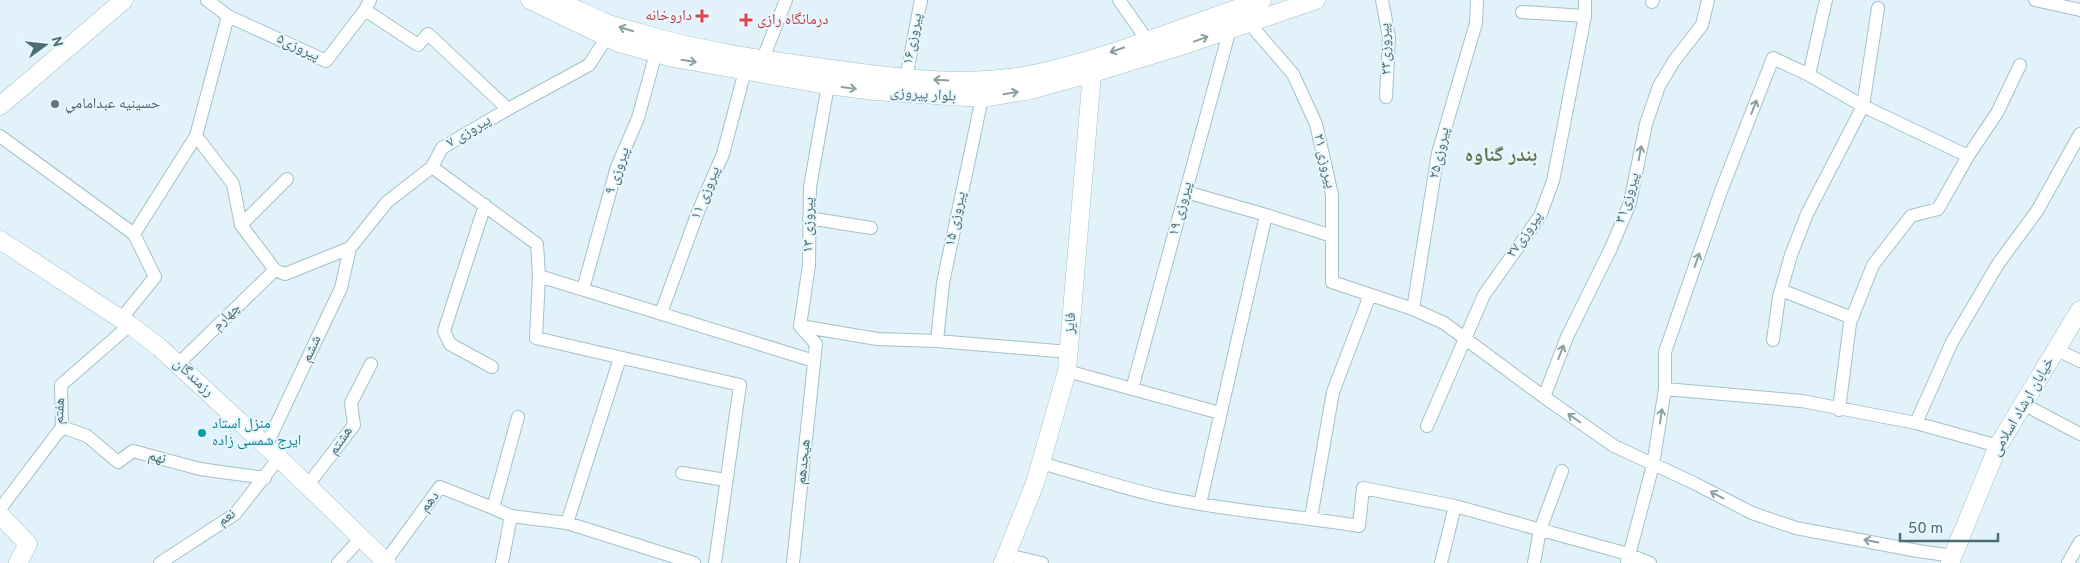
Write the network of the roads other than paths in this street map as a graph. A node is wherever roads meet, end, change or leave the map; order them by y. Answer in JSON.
{"nodes":[{"id":1,"x":124,"y":0,"type":"edge"},
{"id":2,"x":207,"y":0,"type":"edge"},
{"id":3,"x":530,"y":0,"type":"edge"},
{"id":4,"x":556,"y":0,"type":"edge"},
{"id":5,"x":786,"y":0,"type":"edge"},
{"id":6,"x":921,"y":0,"type":"edge"},
{"id":7,"x":1119,"y":0,"type":"edge"},
{"id":8,"x":1262,"y":0,"type":"edge"},
{"id":9,"x":1316,"y":0,"type":"edge"},
{"id":10,"x":1382,"y":0,"type":"edge"},
{"id":11,"x":1477,"y":0,"type":"edge"},
{"id":12,"x":1585,"y":0,"type":"edge"},
{"id":13,"x":1708,"y":0,"type":"edge"},
{"id":14,"x":1826,"y":0,"type":"edge"},
{"id":15,"x":2035,"y":0,"type":"edge"},
{"id":16,"x":367,"y":5,"type":"edge"},
{"id":17,"x":1232,"y":5,"type":"edge"},
{"id":18,"x":1878,"y":8,"type":"dead end"},
{"id":19,"x":2080,"y":10,"type":"edge"},
{"id":20,"x":1522,"y":12,"type":"dead end"},
{"id":21,"x":228,"y":16,"type":"junction"},
{"id":22,"x":1585,"y":16,"type":"junction"},
{"id":23,"x":1249,"y":23,"type":"junction"},
{"id":24,"x":1230,"y":28,"type":"junction"},
{"id":25,"x":607,"y":37,"type":"junction"},
{"id":26,"x":1178,"y":38,"type":"junction"},
{"id":27,"x":1147,"y":40,"type":"junction"},
{"id":28,"x":656,"y":53,"type":"junction"},
{"id":29,"x":762,"y":60,"type":"junction"},
{"id":30,"x":2020,"y":65,"type":"dead end"},
{"id":31,"x":745,"y":70,"type":"junction"},
{"id":32,"x":1092,"y":73,"type":"junction"},
{"id":33,"x":1809,"y":75,"type":"junction"},
{"id":34,"x":906,"y":78,"type":"junction"},
{"id":35,"x":828,"y":85,"type":"junction"},
{"id":36,"x":1386,"y":97,"type":"dead end"},
{"id":37,"x":982,"y":98,"type":"junction"},
{"id":38,"x":0,"y":106,"type":"edge"},
{"id":39,"x":1863,"y":106,"type":"junction"},
{"id":40,"x":508,"y":109,"type":"junction"},
{"id":41,"x":2080,"y":134,"type":"edge"},
{"id":42,"x":0,"y":136,"type":"edge"},
{"id":43,"x":196,"y":136,"type":"junction"},
{"id":44,"x":1968,"y":156,"type":"junction"},
{"id":45,"x":432,"y":167,"type":"junction"},
{"id":46,"x":287,"y":179,"type":"dead end"},
{"id":47,"x":1186,"y":192,"type":"junction"},
{"id":48,"x":485,"y":205,"type":"junction"},
{"id":49,"x":1266,"y":215,"type":"junction"},
{"id":50,"x":809,"y":218,"type":"junction"},
{"id":51,"x":241,"y":225,"type":"junction"},
{"id":52,"x":871,"y":228,"type":"dead end"},
{"id":53,"x":134,"y":234,"type":"junction"},
{"id":54,"x":1332,"y":236,"type":"junction"},
{"id":55,"x":0,"y":240,"type":"edge"},
{"id":56,"x":350,"y":248,"type":"junction"},
{"id":57,"x":275,"y":270,"type":"junction"},
{"id":58,"x":539,"y":276,"type":"junction"},
{"id":59,"x":583,"y":289,"type":"junction"},
{"id":60,"x":1781,"y":290,"type":"junction"},
{"id":61,"x":1370,"y":294,"type":"junction"},
{"id":62,"x":1413,"y":309,"type":"junction"},
{"id":63,"x":2080,"y":310,"type":"edge"},
{"id":64,"x":660,"y":313,"type":"junction"},
{"id":65,"x":1852,"y":318,"type":"junction"},
{"id":66,"x":126,"y":322,"type":"junction"},
{"id":67,"x":800,"y":326,"type":"junction"},
{"id":68,"x":1465,"y":339,"type":"junction"},
{"id":69,"x":937,"y":340,"type":"junction"},
{"id":70,"x":1773,"y":340,"type":"dead end"},
{"id":71,"x":2057,"y":350,"type":"junction"},
{"id":72,"x":1069,"y":352,"type":"junction"},
{"id":73,"x":620,"y":358,"type":"junction"},
{"id":74,"x":814,"y":361,"type":"junction"},
{"id":75,"x":2080,"y":361,"type":"edge"},
{"id":76,"x":178,"y":364,"type":"junction"},
{"id":77,"x":371,"y":364,"type":"dead end"},
{"id":78,"x":492,"y":367,"type":"dead end"},
{"id":79,"x":1067,"y":371,"type":"junction"},
{"id":80,"x":1132,"y":389,"type":"junction"},
{"id":81,"x":1665,"y":390,"type":"junction"},
{"id":82,"x":1544,"y":397,"type":"junction"},
{"id":83,"x":2023,"y":404,"type":"junction"},
{"id":84,"x":1839,"y":410,"type":"junction"},
{"id":85,"x":1220,"y":412,"type":"junction"},
{"id":86,"x":518,"y":417,"type":"dead end"},
{"id":87,"x":1916,"y":423,"type":"junction"},
{"id":88,"x":1427,"y":426,"type":"dead end"},
{"id":89,"x":62,"y":427,"type":"junction"},
{"id":90,"x":2080,"y":434,"type":"edge"},
{"id":91,"x":266,"y":446,"type":"junction"},
{"id":92,"x":1998,"y":446,"type":"junction"},
{"id":93,"x":279,"y":458,"type":"junction"},
{"id":94,"x":1041,"y":463,"type":"junction"},
{"id":95,"x":1654,"y":465,"type":"junction"},
{"id":96,"x":1562,"y":471,"type":"dead end"},
{"id":97,"x":682,"y":473,"type":"dead end"},
{"id":98,"x":265,"y":478,"type":"junction"},
{"id":99,"x":726,"y":480,"type":"junction"},
{"id":100,"x":307,"y":486,"type":"junction"},
{"id":101,"x":1200,"y":504,"type":"junction"},
{"id":102,"x":1455,"y":506,"type":"junction"},
{"id":103,"x":493,"y":508,"type":"junction"},
{"id":104,"x":0,"y":509,"type":"edge"},
{"id":105,"x":0,"y":515,"type":"edge"},
{"id":106,"x":511,"y":516,"type":"junction"},
{"id":107,"x":1311,"y":518,"type":"junction"},
{"id":108,"x":567,"y":523,"type":"junction"},
{"id":109,"x":1540,"y":530,"type":"junction"},
{"id":110,"x":361,"y":538,"type":"junction"},
{"id":111,"x":2080,"y":542,"type":"edge"},
{"id":112,"x":1005,"y":559,"type":"edge"},
{"id":113,"x":1627,"y":559,"type":"edge"},
{"id":114,"x":1952,"y":559,"type":"edge"},
{"id":115,"x":386,"y":562,"type":"edge"},
{"id":116,"x":18,"y":563,"type":"edge"},
{"id":117,"x":160,"y":563,"type":"edge"},
{"id":118,"x":338,"y":563,"type":"edge"},
{"id":119,"x":502,"y":563,"type":"edge"},
{"id":120,"x":694,"y":563,"type":"edge"},
{"id":121,"x":715,"y":563,"type":"edge"},
{"id":122,"x":793,"y":563,"type":"edge"},
{"id":123,"x":1042,"y":563,"type":"edge"},
{"id":124,"x":1441,"y":563,"type":"edge"},
{"id":125,"x":1534,"y":563,"type":"edge"},
{"id":126,"x":1650,"y":563,"type":"edge"},
{"id":127,"x":2068,"y":563,"type":"edge"}],
"edges":[{"from":1,"to":38,"type":"street"},
{"from":2,"to":21,"type":"street"},
{"from":3,"to":25,"type":"street","name":"بلوار پیروزی"},
{"from":29,"to":4,"type":"street","name":"بلوار پیروزی","one_way":true},
{"from":5,"to":29,"type":"street"},
{"from":6,"to":34,"type":"street","name":"پیروزی۱۶"},
{"from":7,"to":27,"type":"street"},
{"from":8,"to":17,"type":"street","name":"بلوار پیروزی"},
{"from":9,"to":23,"type":"street","name":"بلوار پیروزی"},
{"from":10,"to":36,"type":"street","name":"پیروزی۲۳"},
{"from":11,"to":62,"type":"street","name":"پیروزی۲۵"},
{"from":12,"to":22,"type":"street","name":"پیروزی۲۷"},
{"from":82,"to":13,"type":"street","name":"پیروزی۳۱","one_way":true},
{"from":14,"to":33,"type":"street"},
{"from":15,"to":19,"type":"street"},
{"from":16,"to":21,"type":"street","name":"پیروزی۵"},
{"from":16,"to":40,"type":"street"},
{"from":17,"to":26,"type":"street","name":"بلوار پیروزی"},
{"from":18,"to":39,"type":"street"},
{"from":20,"to":22,"type":"street"},
{"from":21,"to":43,"type":"street"},
{"from":22,"to":68,"type":"street","name":"پیروزی۲۷"},
{"from":23,"to":24,"type":"street","name":"بلوار پیروزی"},
{"from":23,"to":54,"type":"street","name":"پیروزی ۲۱"},
{"from":26,"to":24,"type":"street","name":"بلوار پیروزی","one_way":true},
{"from":24,"to":47,"type":"street","name":"پیروزی ۱۹"},
{"from":25,"to":28,"type":"street","name":"بلوار پیروزی"},
{"from":25,"to":40,"type":"street","name":"پیروزی ۷"},
{"from":26,"to":27,"type":"street","name":"بلوار پیروزی"},
{"from":26,"to":32,"type":"street","name":"بلوار پیروزی"},
{"from":27,"to":34,"type":"street","name":"بلوار پیروزی","one_way":true},
{"from":28,"to":31,"type":"street","name":"بلوار پیروزی","one_way":true},
{"from":28,"to":59,"type":"street","name":"پیروزی ۹"},
{"from":29,"to":34,"type":"street","name":"بلوار پیروزی"},
{"from":30,"to":44,"type":"street"},
{"from":31,"to":35,"type":"street","name":"بلوار پیروزی"},
{"from":31,"to":64,"type":"street","name":"پیروزی ۱۱"},
{"from":37,"to":32,"type":"street","name":"بلوار پیروزی","one_way":true},
{"from":32,"to":72,"type":"street","name":"فایز"},
{"from":33,"to":39,"type":"street"},
{"from":81,"to":33,"type":"street","one_way":true},
{"from":35,"to":37,"type":"street","name":"بلوار پیروزی","one_way":true},
{"from":35,"to":50,"type":"street","name":"پیروزی ۱۳"},
{"from":37,"to":69,"type":"street","name":"پیروزی ۱۵"},
{"from":39,"to":44,"type":"street"},
{"from":39,"to":60,"type":"street"},
{"from":40,"to":45,"type":"street","name":"پیروزی ۷"},
{"from":41,"to":87,"type":"street"},
{"from":42,"to":53,"type":"street"},
{"from":43,"to":51,"type":"street"},
{"from":43,"to":53,"type":"street"},
{"from":44,"to":65,"type":"street"},
{"from":45,"to":48,"type":"street"},
{"from":45,"to":56,"type":"street","name":"پیروزی ۷"},
{"from":46,"to":51,"type":"street"},
{"from":47,"to":49,"type":"street"},
{"from":47,"to":80,"type":"street","name":"پیروزی ۱۹"},
{"from":48,"to":58,"type":"street"},
{"from":48,"to":78,"type":"street"},
{"from":49,"to":54,"type":"street"},
{"from":49,"to":85,"type":"street"},
{"from":50,"to":52,"type":"street"},
{"from":50,"to":67,"type":"street","name":"پیروزی ۱۳"},
{"from":51,"to":57,"type":"street"},
{"from":53,"to":66,"type":"street"},
{"from":54,"to":61,"type":"street","name":"پیروزی ۲۱"},
{"from":55,"to":66,"type":"street","name":"رزمندگان"},
{"from":56,"to":57,"type":"street"},
{"from":56,"to":91,"type":"street","name":"ششم"},
{"from":57,"to":76,"type":"street","name":"چهارم"},
{"from":58,"to":59,"type":"street"},
{"from":58,"to":73,"type":"street"},
{"from":59,"to":64,"type":"street"},
{"from":60,"to":65,"type":"street"},
{"from":60,"to":70,"type":"street"},
{"from":61,"to":62,"type":"street"},
{"from":61,"to":107,"type":"street"},
{"from":62,"to":68,"type":"street"},
{"from":63,"to":71,"type":"street","name":"خیابان ارشاد اسلامی"},
{"from":64,"to":74,"type":"street"},
{"from":65,"to":84,"type":"street"},
{"from":66,"to":76,"type":"street","name":"رزمندگان"},
{"from":66,"to":89,"type":"street","name":"هفتم"},
{"from":67,"to":69,"type":"street"},
{"from":67,"to":74,"type":"street"},
{"from":68,"to":82,"type":"street"},
{"from":68,"to":88,"type":"street","name":"پیروزی۲۷"},
{"from":69,"to":72,"type":"street"},
{"from":71,"to":75,"type":"street"},
{"from":71,"to":83,"type":"street","name":"خیابان ارشاد اسلامی"},
{"from":72,"to":79,"type":"street","name":"فایز"},
{"from":73,"to":99,"type":"street"},
{"from":73,"to":108,"type":"street"},
{"from":74,"to":122,"type":"street","name":"هیجدهم"},
{"from":76,"to":91,"type":"street","name":"رزمندگان"},
{"from":77,"to":100,"type":"street","name":"هشتم"},
{"from":79,"to":80,"type":"street"},
{"from":79,"to":94,"type":"street","name":"فایز"},
{"from":80,"to":85,"type":"street"},
{"from":81,"to":84,"type":"street"},
{"from":95,"to":81,"type":"street","one_way":true},
{"from":95,"to":82,"type":"street","one_way":true},
{"from":83,"to":90,"type":"street"},
{"from":83,"to":92,"type":"street","name":"خیابان ارشاد اسلامی"},
{"from":84,"to":87,"type":"street"},
{"from":85,"to":101,"type":"street"},
{"from":86,"to":103,"type":"street"},
{"from":87,"to":92,"type":"street"},
{"from":89,"to":98,"type":"street","name":"نهم"},
{"from":89,"to":104,"type":"street","name":"هفتم"},
{"from":91,"to":93,"type":"street","name":"رزمندگان"},
{"from":92,"to":114,"type":"street","name":"خیابان ارشاد اسلامی"},
{"from":93,"to":98,"type":"street","name":"نعم"},
{"from":93,"to":100,"type":"street","name":"رزمندگان"},
{"from":94,"to":101,"type":"street"},
{"from":94,"to":112,"type":"street","name":"فایز"},
{"from":95,"to":113,"type":"street"},
{"from":114,"to":95,"type":"street","one_way":true},
{"from":96,"to":109,"type":"street"},
{"from":97,"to":99,"type":"street"},
{"from":98,"to":117,"type":"street","name":"نعم"},
{"from":99,"to":121,"type":"street"},
{"from":100,"to":110,"type":"street","name":"رزمندگان"},
{"from":101,"to":107,"type":"street"},
{"from":102,"to":107,"type":"street"},
{"from":102,"to":109,"type":"street"},
{"from":102,"to":124,"type":"street"},
{"from":103,"to":106,"type":"street"},
{"from":103,"to":115,"type":"street","name":"دهم"},
{"from":105,"to":116,"type":"street"},
{"from":106,"to":108,"type":"street"},
{"from":106,"to":119,"type":"street"},
{"from":108,"to":120,"type":"street"},
{"from":109,"to":113,"type":"street"},
{"from":109,"to":125,"type":"street"},
{"from":110,"to":115,"type":"street","name":"رزمندگان"},
{"from":110,"to":118,"type":"street"},
{"from":111,"to":127,"type":"street"},
{"from":112,"to":123,"type":"street"},
{"from":113,"to":126,"type":"street"}]}
